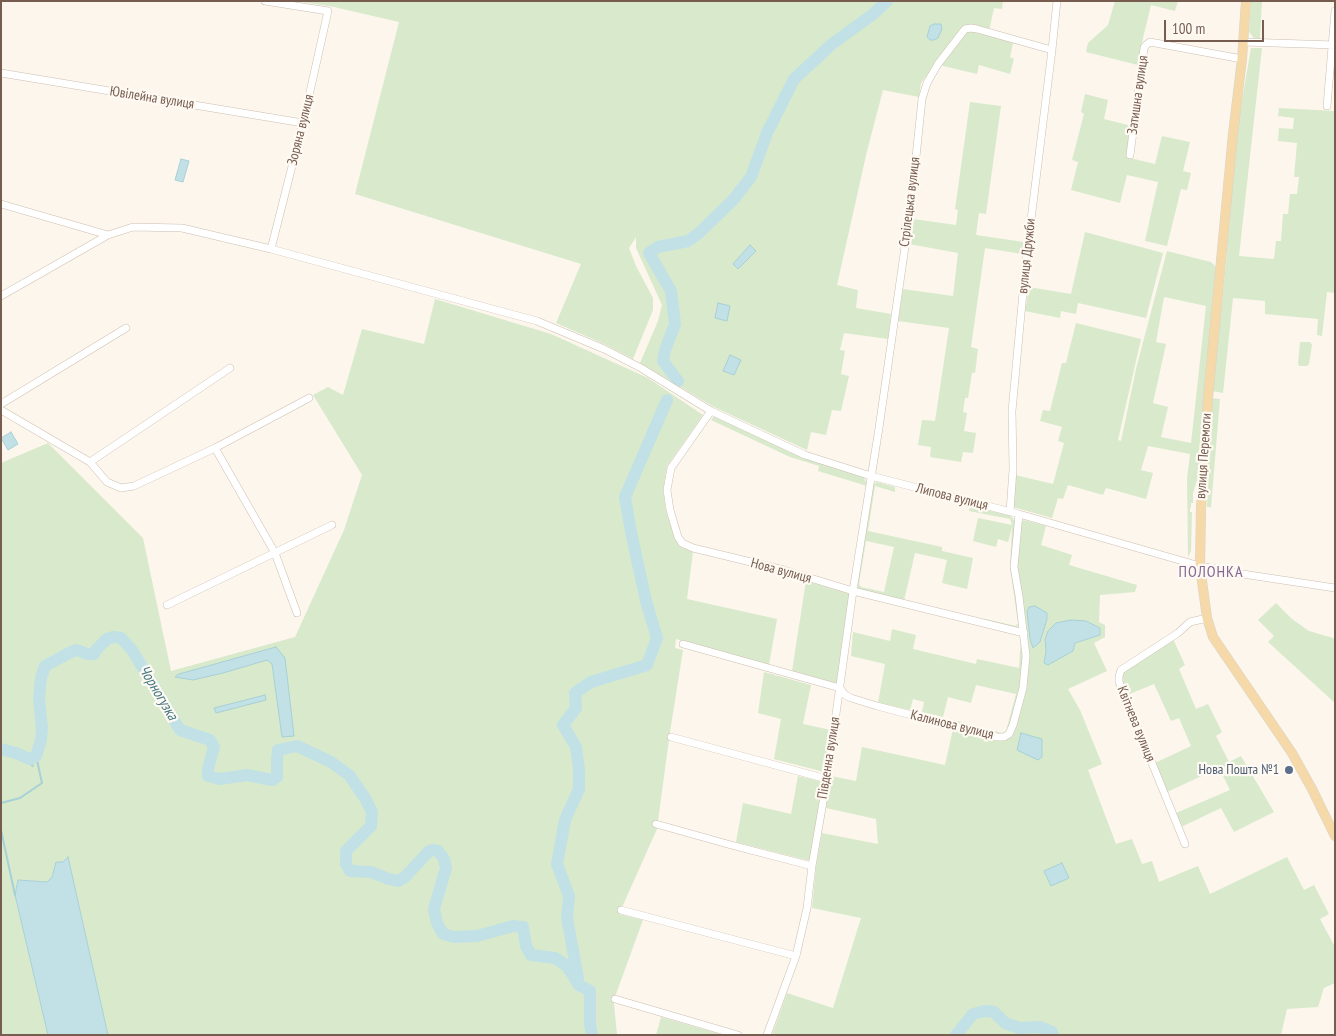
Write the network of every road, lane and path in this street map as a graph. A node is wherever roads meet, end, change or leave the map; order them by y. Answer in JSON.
{"nodes":[{"id":1,"x":265,"y":1,"type":"edge"},
{"id":2,"x":1057,"y":1,"type":"edge"},
{"id":3,"x":1246,"y":1,"type":"edge"},
{"id":4,"x":1335,"y":10,"type":"edge"},
{"id":5,"x":1244,"y":42,"type":"junction"},
{"id":6,"x":1333,"y":45,"type":"edge"},
{"id":7,"x":1052,"y":50,"type":"junction"},
{"id":8,"x":1242,"y":59,"type":"junction"},
{"id":9,"x":1,"y":73,"type":"edge"},
{"id":10,"x":1327,"y":106,"type":"dead end"},
{"id":11,"x":303,"y":123,"type":"junction"},
{"id":12,"x":1130,"y":155,"type":"dead end"},
{"id":13,"x":1,"y":204,"type":"edge"},
{"id":14,"x":108,"y":235,"type":"junction"},
{"id":15,"x":271,"y":249,"type":"junction"},
{"id":16,"x":1,"y":296,"type":"edge"},
{"id":17,"x":126,"y":328,"type":"dead end"},
{"id":18,"x":230,"y":368,"type":"dead end"},
{"id":19,"x":309,"y":398,"type":"dead end"},
{"id":20,"x":1,"y":404,"type":"edge"},
{"id":21,"x":1,"y":410,"type":"edge"},
{"id":22,"x":711,"y":411,"type":"junction"},
{"id":23,"x":215,"y":448,"type":"junction"},
{"id":24,"x":90,"y":462,"type":"junction"},
{"id":25,"x":871,"y":476,"type":"junction"},
{"id":26,"x":1010,"y":512,"type":"junction"},
{"id":27,"x":1019,"y":514,"type":"junction"},
{"id":28,"x":332,"y":525,"type":"dead end"},
{"id":29,"x":275,"y":553,"type":"junction"},
{"id":30,"x":1200,"y":566,"type":"junction"},
{"id":31,"x":1335,"y":588,"type":"edge"},
{"id":32,"x":853,"y":591,"type":"junction"},
{"id":33,"x":166,"y":605,"type":"dead end"},
{"id":34,"x":297,"y":613,"type":"dead end"},
{"id":35,"x":1207,"y":618,"type":"junction"},
{"id":36,"x":1024,"y":633,"type":"junction"},
{"id":37,"x":683,"y":644,"type":"dead end"},
{"id":38,"x":840,"y":688,"type":"junction"},
{"id":39,"x":671,"y":738,"type":"dead end"},
{"id":40,"x":827,"y":779,"type":"junction"},
{"id":41,"x":656,"y":824,"type":"dead end"},
{"id":42,"x":1335,"y":836,"type":"edge"},
{"id":43,"x":1185,"y":844,"type":"dead end"},
{"id":44,"x":812,"y":866,"type":"junction"},
{"id":45,"x":621,"y":910,"type":"dead end"},
{"id":46,"x":796,"y":956,"type":"junction"},
{"id":47,"x":615,"y":999,"type":"dead end"},
{"id":48,"x":738,"y":1035,"type":"edge"},
{"id":49,"x":767,"y":1035,"type":"edge"}],
"edges":[{"from":1,"to":11,"type":"street","name":"Зоряна вулиця"},
{"from":2,"to":7,"type":"street","name":"вулиця Дружби"},
{"from":3,"to":5,"type":"main road","name":"вулиця Перемоги"},
{"from":4,"to":6,"type":"street"},
{"from":5,"to":6,"type":"street"},
{"from":5,"to":8,"type":"main road","name":"вулиця Перемоги"},
{"from":6,"to":10,"type":"street"},
{"from":7,"to":25,"type":"street","name":"Стрілецька вулиця"},
{"from":7,"to":26,"type":"street","name":"вулиця Дружби"},
{"from":8,"to":12,"type":"street","name":"Затишна вулиця"},
{"from":8,"to":30,"type":"main road","name":"вулиця Перемоги"},
{"from":9,"to":11,"type":"street","name":"Ювілейна вулиця"},
{"from":11,"to":15,"type":"street","name":"Зоряна вулиця"},
{"from":13,"to":14,"type":"street"},
{"from":14,"to":15,"type":"street","name":"Липова вулиця"},
{"from":14,"to":16,"type":"street","name":"Липова вулиця"},
{"from":15,"to":22,"type":"street","name":"Липова вулиця"},
{"from":17,"to":20,"type":"street"},
{"from":18,"to":24,"type":"street"},
{"from":19,"to":23,"type":"street"},
{"from":21,"to":24,"type":"street"},
{"from":22,"to":25,"type":"street","name":"Липова вулиця"},
{"from":22,"to":32,"type":"street","name":"Нова вулиця"},
{"from":23,"to":24,"type":"street"},
{"from":23,"to":29,"type":"street"},
{"from":25,"to":26,"type":"street","name":"Липова вулиця"},
{"from":25,"to":32,"type":"street","name":"Південна вулиця"},
{"from":26,"to":27,"type":"street","name":"Липова вулиця"},
{"from":27,"to":30,"type":"street","name":"Липова вулиця"},
{"from":27,"to":36,"type":"street","name":"Калинова вулиця"},
{"from":28,"to":29,"type":"street"},
{"from":29,"to":33,"type":"street"},
{"from":29,"to":34,"type":"street"},
{"from":30,"to":31,"type":"street","name":"Липова вулиця"},
{"from":30,"to":35,"type":"main road","name":"вулиця Перемоги"},
{"from":32,"to":36,"type":"street","name":"Нова вулиця"},
{"from":32,"to":38,"type":"street","name":"Південна вулиця"},
{"from":35,"to":42,"type":"main road","name":"вулиця Перемоги"},
{"from":35,"to":43,"type":"street","name":"Квітнева вулиця"},
{"from":36,"to":38,"type":"street","name":"Калинова вулиця"},
{"from":37,"to":38,"type":"street","name":"Калинова вулиця"},
{"from":38,"to":40,"type":"street","name":"Південна вулиця"},
{"from":39,"to":40,"type":"street"},
{"from":40,"to":44,"type":"street","name":"Південна вулиця"},
{"from":41,"to":44,"type":"street"},
{"from":44,"to":46,"type":"street","name":"Південна вулиця"},
{"from":45,"to":46,"type":"street"},
{"from":46,"to":49,"type":"street","name":"Південна вулиця"},
{"from":47,"to":48,"type":"street"}]}
